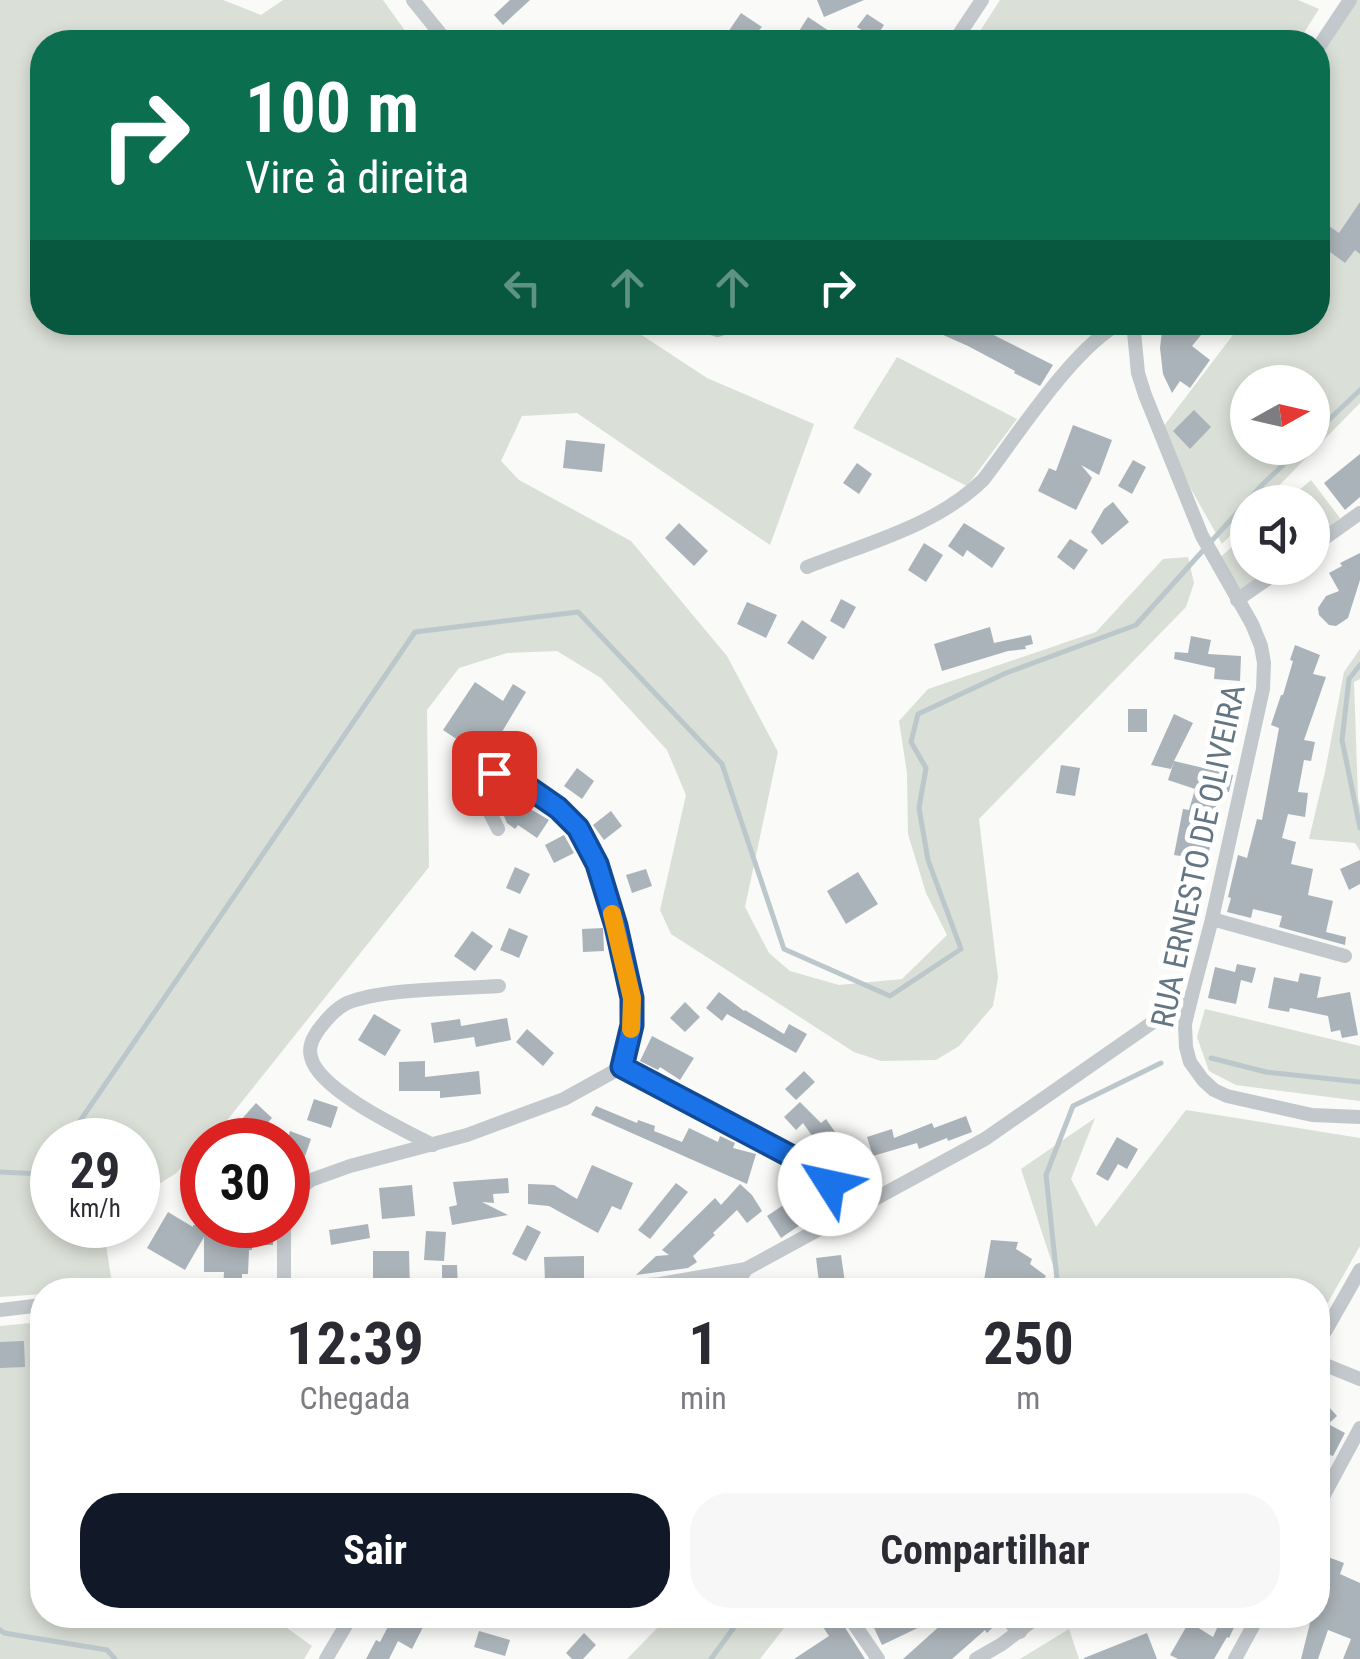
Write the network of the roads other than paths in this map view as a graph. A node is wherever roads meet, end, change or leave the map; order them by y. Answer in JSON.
{"nodes":[{"id":1,"x":413,"y":0,"type":"edge"},
{"id":2,"x":982,"y":0,"type":"edge"},
{"id":3,"x":1350,"y":0,"type":"edge"},
{"id":4,"x":437,"y":30,"type":"edge"},
{"id":5,"x":962,"y":30,"type":"edge"},
{"id":6,"x":1330,"y":30,"type":"edge"},
{"id":7,"x":1102,"y":335,"type":"edge"},
{"id":8,"x":1134,"y":335,"type":"edge"},
{"id":9,"x":1360,"y":513,"type":"edge"},
{"id":10,"x":1330,"y":534,"type":"edge"},
{"id":11,"x":808,"y":567,"type":"dead end"},
{"id":12,"x":1259,"y":585,"type":"edge"},
{"id":13,"x":1237,"y":600,"type":"junction"},
{"id":14,"x":498,"y":829,"type":"dead end"},
{"id":15,"x":1212,"y":919,"type":"junction"},
{"id":16,"x":1345,"y":956,"type":"dead end"},
{"id":17,"x":500,"y":986,"type":"dead end"},
{"id":18,"x":1192,"y":995,"type":"junction"},
{"id":19,"x":622,"y":1067,"type":"junction"},
{"id":20,"x":1360,"y":1118,"type":"edge"},
{"id":21,"x":433,"y":1145,"type":"junction"},
{"id":22,"x":310,"y":1181,"type":"edge"},
{"id":23,"x":859,"y":1208,"type":"junction"},
{"id":24,"x":284,"y":1248,"type":"edge"},
{"id":25,"x":746,"y":1269,"type":"junction"},
{"id":26,"x":1360,"y":1270,"type":"edge"},
{"id":27,"x":284,"y":1278,"type":"edge"},
{"id":28,"x":694,"y":1278,"type":"edge"},
{"id":29,"x":741,"y":1278,"type":"edge"},
{"id":30,"x":30,"y":1306,"type":"edge"},
{"id":31,"x":0,"y":1310,"type":"edge"},
{"id":32,"x":1330,"y":1323,"type":"edge"},
{"id":33,"x":1330,"y":1367,"type":"edge"},
{"id":34,"x":1360,"y":1380,"type":"edge"},
{"id":35,"x":1360,"y":1428,"type":"edge"},
{"id":36,"x":1330,"y":1484,"type":"edge"},
{"id":37,"x":344,"y":1628,"type":"edge"},
{"id":38,"x":857,"y":1628,"type":"edge"},
{"id":39,"x":1016,"y":1628,"type":"edge"},
{"id":40,"x":1025,"y":1628,"type":"edge"},
{"id":41,"x":1252,"y":1628,"type":"edge"},
{"id":42,"x":1020,"y":1632,"type":"junction"},
{"id":43,"x":326,"y":1659,"type":"edge"},
{"id":44,"x":878,"y":1659,"type":"edge"},
{"id":45,"x":976,"y":1659,"type":"edge"},
{"id":46,"x":1235,"y":1659,"type":"edge"}],
"edges":[{"from":1,"to":4,"type":"street"},
{"from":2,"to":5,"type":"street"},
{"from":3,"to":6,"type":"street"},
{"from":7,"to":11,"type":"street"},
{"from":8,"to":13,"type":"street","name":"RUA ERNESTO DE OLIVEIRA"},
{"from":9,"to":10,"type":"street"},
{"from":12,"to":13,"type":"street"},
{"from":13,"to":15,"type":"street","name":"RUA ERNESTO DE OLIVEIRA"},
{"from":14,"to":19,"type":"street"},
{"from":15,"to":16,"type":"street"},
{"from":15,"to":18,"type":"street","name":"RUA ERNESTO DE OLIVEIRA"},
{"from":17,"to":21,"type":"street"},
{"from":18,"to":20,"type":"street","name":"RUA ERNESTO DE OLIVEIRA"},
{"from":18,"to":23,"type":"street"},
{"from":19,"to":21,"type":"street"},
{"from":19,"to":23,"type":"street"},
{"from":21,"to":22,"type":"street"},
{"from":23,"to":25,"type":"street"},
{"from":24,"to":27,"type":"street"},
{"from":25,"to":28,"type":"street"},
{"from":25,"to":29,"type":"street"},
{"from":26,"to":32,"type":"street"},
{"from":30,"to":31,"type":"street"},
{"from":33,"to":34,"type":"street"},
{"from":35,"to":36,"type":"street"},
{"from":37,"to":43,"type":"street"},
{"from":38,"to":44,"type":"street"},
{"from":39,"to":42,"type":"street"},
{"from":40,"to":42,"type":"street"},
{"from":41,"to":46,"type":"street"},
{"from":42,"to":45,"type":"street"}]}
